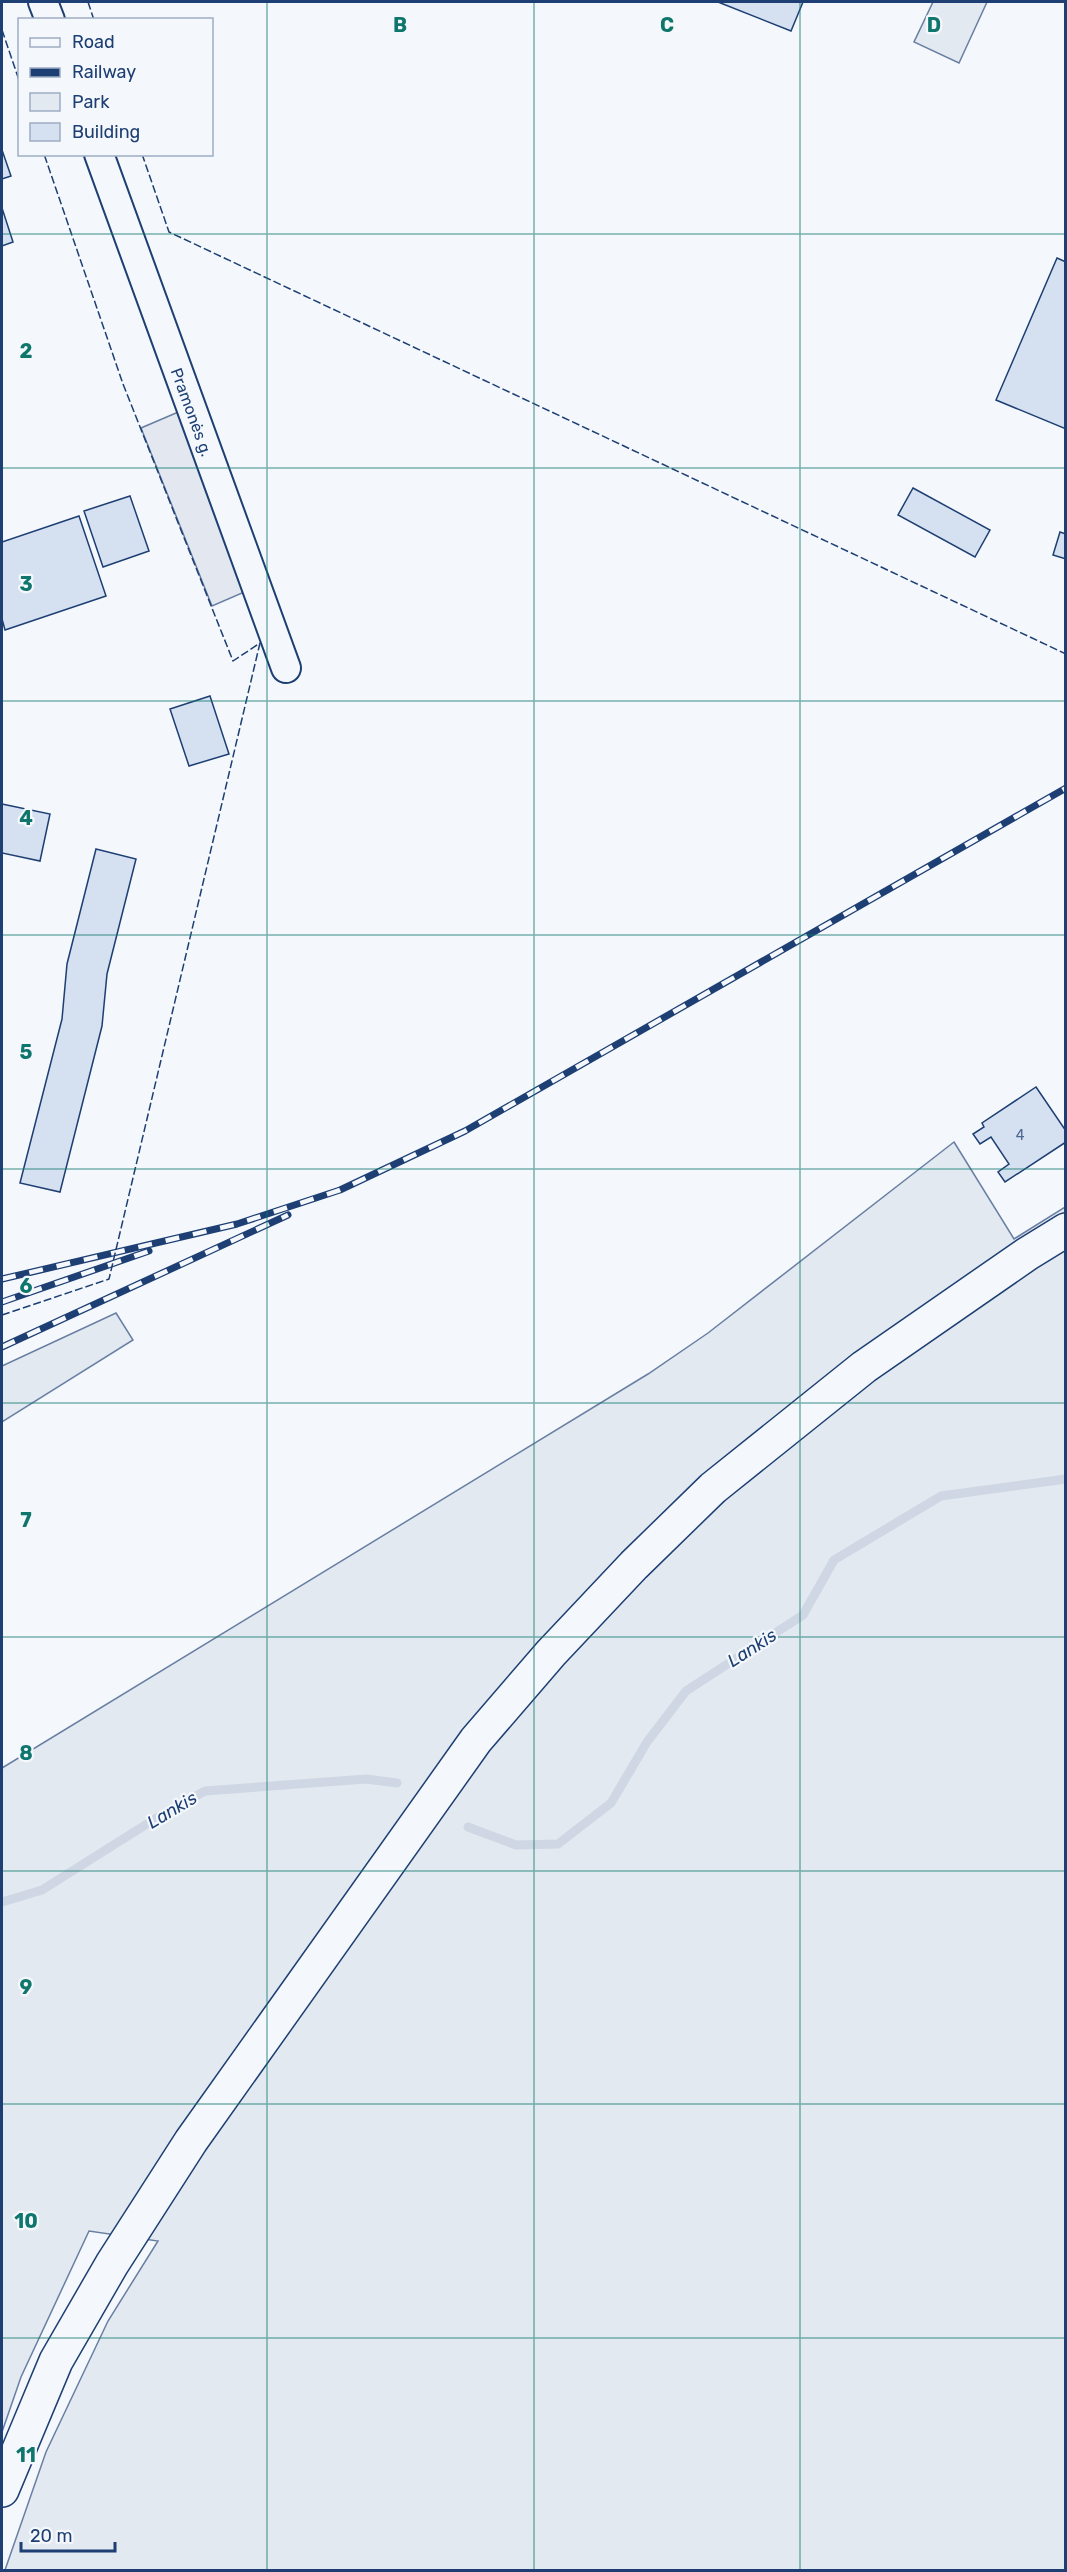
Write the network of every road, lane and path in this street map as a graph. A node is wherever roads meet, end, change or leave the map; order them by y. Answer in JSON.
{"nodes":[{"id":1,"x":43,"y":2,"type":"edge"},
{"id":2,"x":49,"y":18,"type":"edge"},
{"id":3,"x":100,"y":156,"type":"edge"},
{"id":4,"x":286,"y":668,"type":"dead end"},
{"id":5,"x":1065,"y":1230,"type":"edge"},
{"id":6,"x":2,"y":2490,"type":"edge"}],
"edges":[{"from":1,"to":2,"type":"street"},
{"from":3,"to":4,"type":"street","name":"Pramonės g."},
{"from":5,"to":6,"type":"main road"}]}
